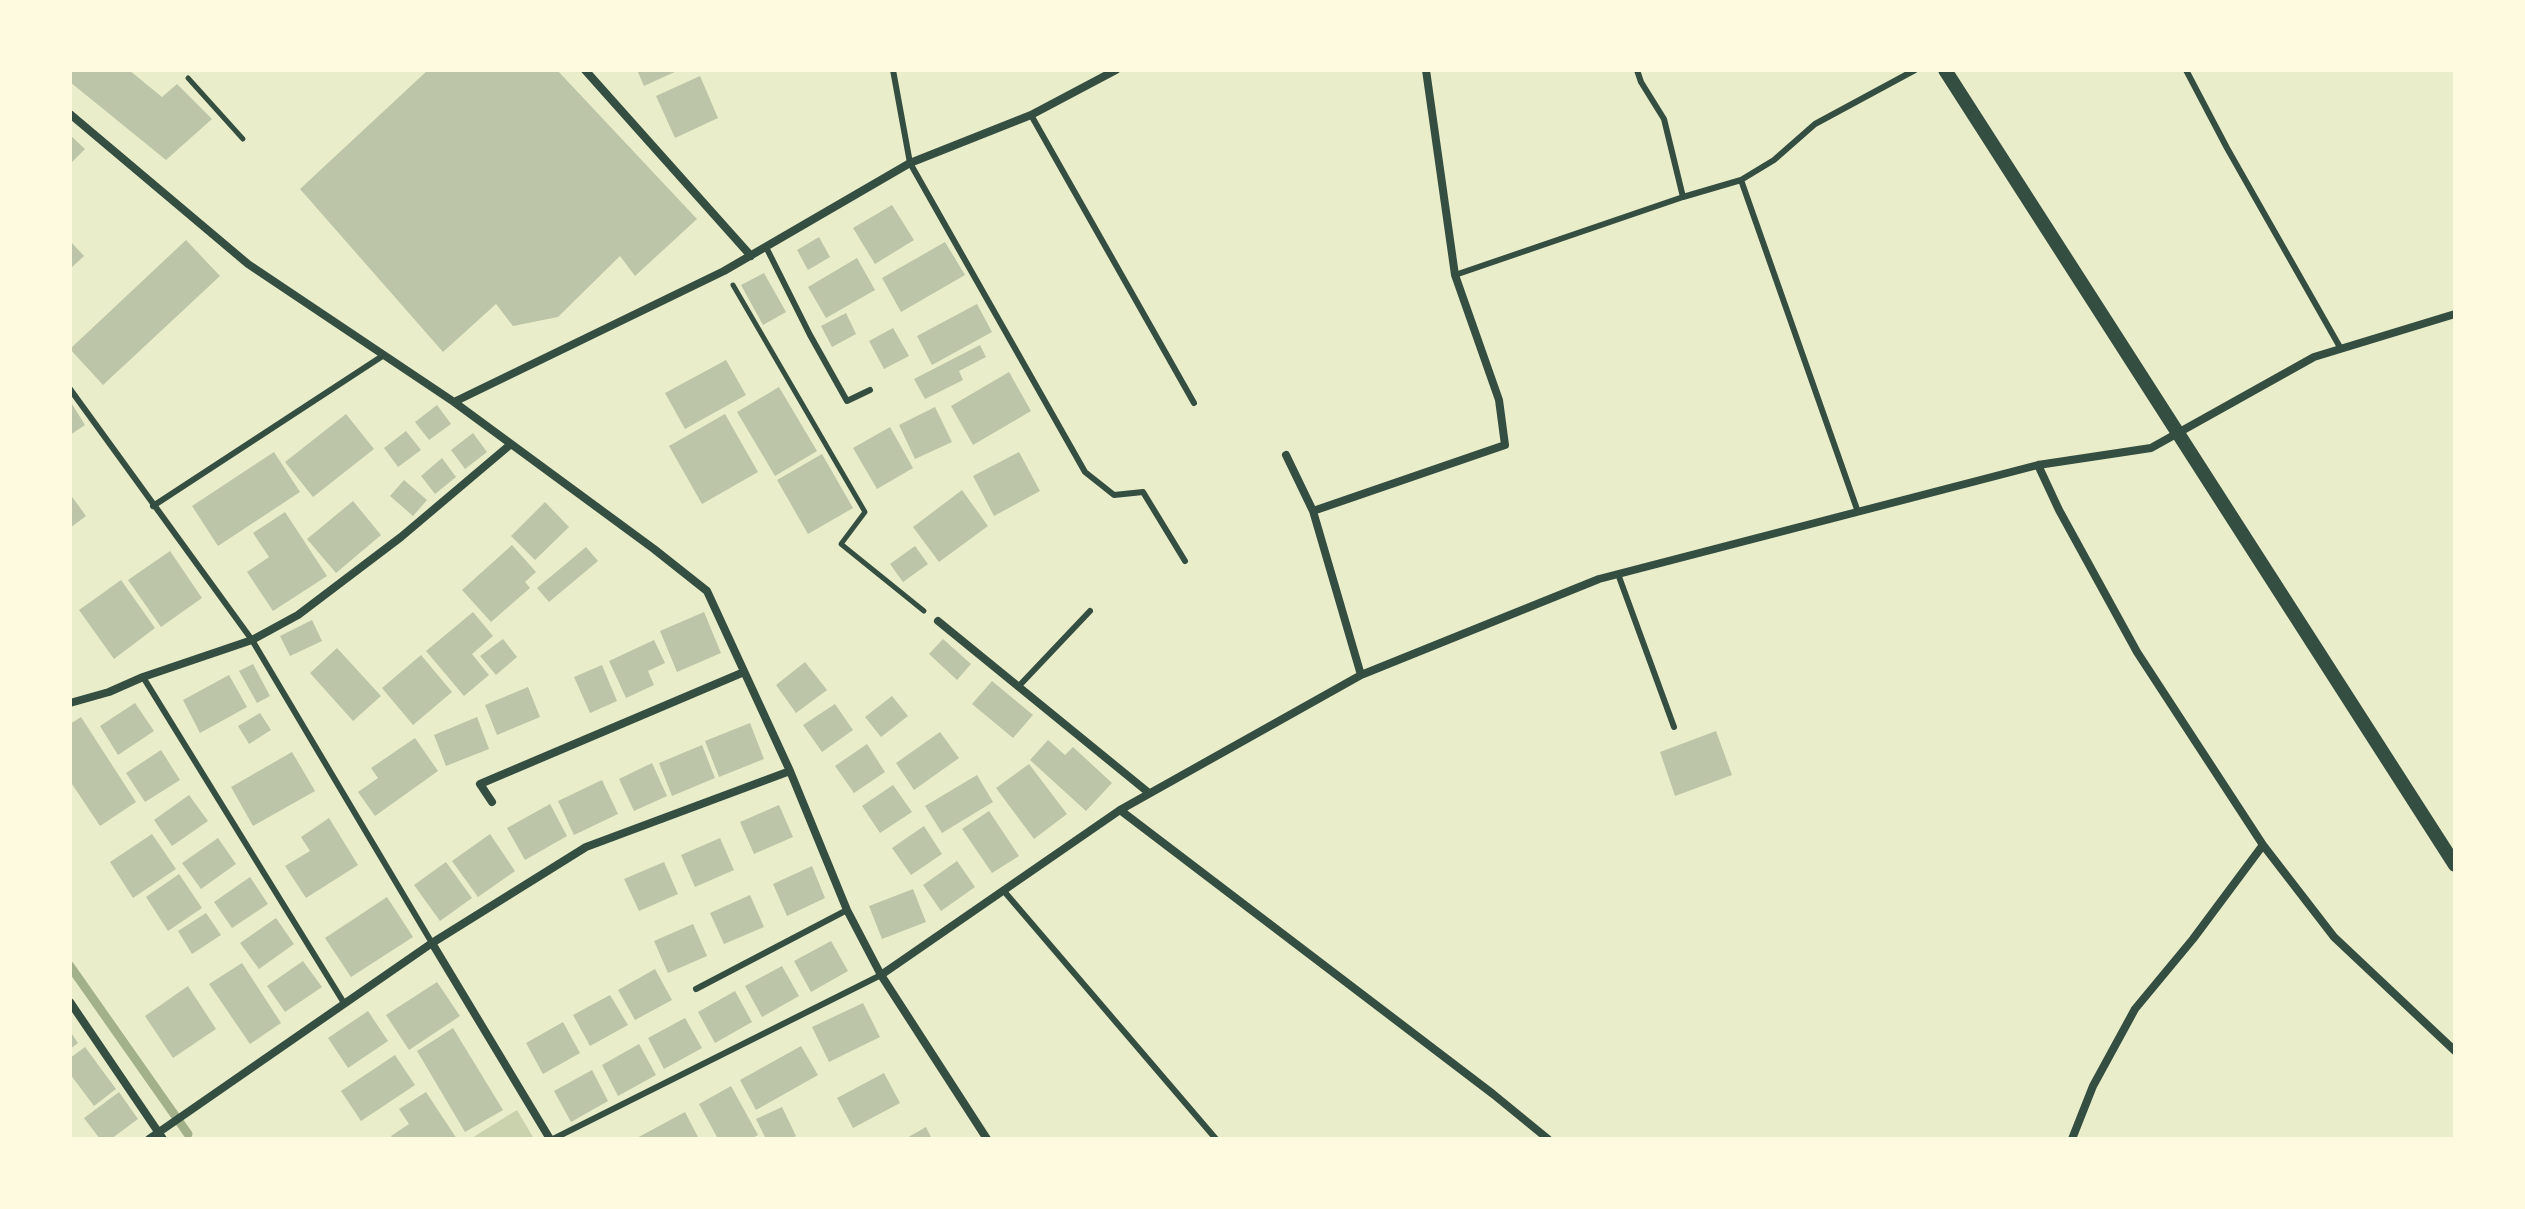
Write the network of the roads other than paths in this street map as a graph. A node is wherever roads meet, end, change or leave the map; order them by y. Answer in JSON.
{"nodes":[{"id":1,"x":585,"y":70,"type":"edge"},
{"id":2,"x":893,"y":70,"type":"edge"},
{"id":3,"x":1116,"y":70,"type":"edge"},
{"id":4,"x":1426,"y":70,"type":"edge"},
{"id":5,"x":1637,"y":70,"type":"edge"},
{"id":6,"x":1915,"y":70,"type":"edge"},
{"id":7,"x":1945,"y":70,"type":"edge"},
{"id":8,"x":2186,"y":70,"type":"edge"},
{"id":9,"x":70,"y":114,"type":"edge"},
{"id":10,"x":1031,"y":115,"type":"junction"},
{"id":11,"x":910,"y":163,"type":"junction"},
{"id":12,"x":1741,"y":180,"type":"junction"},
{"id":13,"x":1683,"y":197,"type":"junction"},
{"id":14,"x":766,"y":247,"type":"junction"},
{"id":15,"x":751,"y":256,"type":"junction"},
{"id":16,"x":1455,"y":275,"type":"junction"},
{"id":17,"x":2455,"y":314,"type":"edge"},
{"id":18,"x":2341,"y":349,"type":"junction"},
{"id":19,"x":384,"y":355,"type":"junction"},
{"id":20,"x":70,"y":389,"type":"edge"},
{"id":21,"x":870,"y":390,"type":"dead end"},
{"id":22,"x":454,"y":402,"type":"junction"},
{"id":23,"x":1194,"y":403,"type":"dead end"},
{"id":24,"x":2176,"y":434,"type":"junction"},
{"id":25,"x":511,"y":444,"type":"junction"},
{"id":26,"x":1286,"y":455,"type":"dead end"},
{"id":27,"x":2038,"y":465,"type":"junction"},
{"id":28,"x":153,"y":506,"type":"junction"},
{"id":29,"x":1313,"y":511,"type":"junction"},
{"id":30,"x":1858,"y":512,"type":"junction"},
{"id":31,"x":1185,"y":561,"type":"dead end"},
{"id":32,"x":1618,"y":574,"type":"junction"},
{"id":33,"x":1090,"y":611,"type":"dead end"},
{"id":34,"x":938,"y":621,"type":"road end"},
{"id":35,"x":252,"y":640,"type":"junction"},
{"id":36,"x":744,"y":672,"type":"junction"},
{"id":37,"x":1361,"y":675,"type":"junction"},
{"id":38,"x":143,"y":677,"type":"junction"},
{"id":39,"x":1018,"y":687,"type":"junction"},
{"id":40,"x":70,"y":703,"type":"edge"},
{"id":41,"x":1674,"y":727,"type":"dead end"},
{"id":42,"x":790,"y":771,"type":"junction"},
{"id":43,"x":1149,"y":793,"type":"junction"},
{"id":44,"x":492,"y":802,"type":"dead end"},
{"id":45,"x":1120,"y":810,"type":"junction"},
{"id":46,"x":2263,"y":845,"type":"junction"},
{"id":47,"x":2455,"y":865,"type":"edge"},
{"id":48,"x":1003,"y":889,"type":"junction"},
{"id":49,"x":847,"y":910,"type":"junction"},
{"id":50,"x":432,"y":943,"type":"junction"},
{"id":51,"x":881,"y":975,"type":"junction"},
{"id":52,"x":696,"y":989,"type":"dead end"},
{"id":53,"x":70,"y":1002,"type":"edge"},
{"id":54,"x":344,"y":1003,"type":"junction"},
{"id":55,"x":2455,"y":1051,"type":"edge"},
{"id":56,"x":161,"y":1136,"type":"edge"},
{"id":57,"x":149,"y":1139,"type":"edge"},
{"id":58,"x":551,"y":1139,"type":"edge"},
{"id":59,"x":987,"y":1139,"type":"edge"},
{"id":60,"x":1216,"y":1139,"type":"edge"},
{"id":61,"x":1548,"y":1139,"type":"edge"},
{"id":62,"x":2072,"y":1139,"type":"edge"}],
"edges":[{"from":1,"to":15,"type":"street"},
{"from":2,"to":11,"type":"lane"},
{"from":3,"to":10,"type":"street"},
{"from":4,"to":16,"type":"street"},
{"from":5,"to":13,"type":"lane"},
{"from":6,"to":12,"type":"lane"},
{"from":7,"to":24,"type":"street"},
{"from":8,"to":18,"type":"lane"},
{"from":9,"to":19,"type":"street"},
{"from":10,"to":11,"type":"street"},
{"from":10,"to":23,"type":"lane"},
{"from":11,"to":14,"type":"street"},
{"from":11,"to":31,"type":"lane"},
{"from":12,"to":13,"type":"lane"},
{"from":12,"to":30,"type":"lane"},
{"from":13,"to":16,"type":"lane"},
{"from":14,"to":15,"type":"street"},
{"from":14,"to":21,"type":"lane"},
{"from":15,"to":22,"type":"street"},
{"from":16,"to":29,"type":"street"},
{"from":17,"to":18,"type":"street"},
{"from":18,"to":24,"type":"street"},
{"from":19,"to":22,"type":"street"},
{"from":19,"to":28,"type":"lane"},
{"from":20,"to":28,"type":"lane"},
{"from":22,"to":25,"type":"street"},
{"from":24,"to":27,"type":"street"},
{"from":24,"to":47,"type":"street"},
{"from":25,"to":35,"type":"street"},
{"from":25,"to":36,"type":"street"},
{"from":26,"to":29,"type":"street"},
{"from":27,"to":30,"type":"street"},
{"from":27,"to":46,"type":"street"},
{"from":28,"to":35,"type":"lane"},
{"from":29,"to":37,"type":"street"},
{"from":30,"to":32,"type":"street"},
{"from":32,"to":37,"type":"street"},
{"from":32,"to":41,"type":"lane"},
{"from":33,"to":39,"type":"lane"},
{"from":34,"to":39,"type":"street"},
{"from":35,"to":38,"type":"street"},
{"from":35,"to":50,"type":"lane"},
{"from":36,"to":42,"type":"street"},
{"from":36,"to":44,"type":"street"},
{"from":37,"to":43,"type":"street"},
{"from":38,"to":40,"type":"street"},
{"from":38,"to":54,"type":"lane"},
{"from":39,"to":43,"type":"street"},
{"from":42,"to":49,"type":"street"},
{"from":42,"to":50,"type":"street"},
{"from":43,"to":45,"type":"street"},
{"from":45,"to":48,"type":"street"},
{"from":45,"to":61,"type":"street"},
{"from":46,"to":55,"type":"street"},
{"from":46,"to":62,"type":"street"},
{"from":48,"to":51,"type":"street"},
{"from":48,"to":60,"type":"lane"},
{"from":49,"to":51,"type":"street"},
{"from":49,"to":52,"type":"lane"},
{"from":50,"to":54,"type":"street"},
{"from":50,"to":58,"type":"street"},
{"from":51,"to":58,"type":"lane"},
{"from":51,"to":59,"type":"street"},
{"from":53,"to":56,"type":"street"},
{"from":54,"to":56,"type":"street"},
{"from":56,"to":57,"type":"street"}]}
